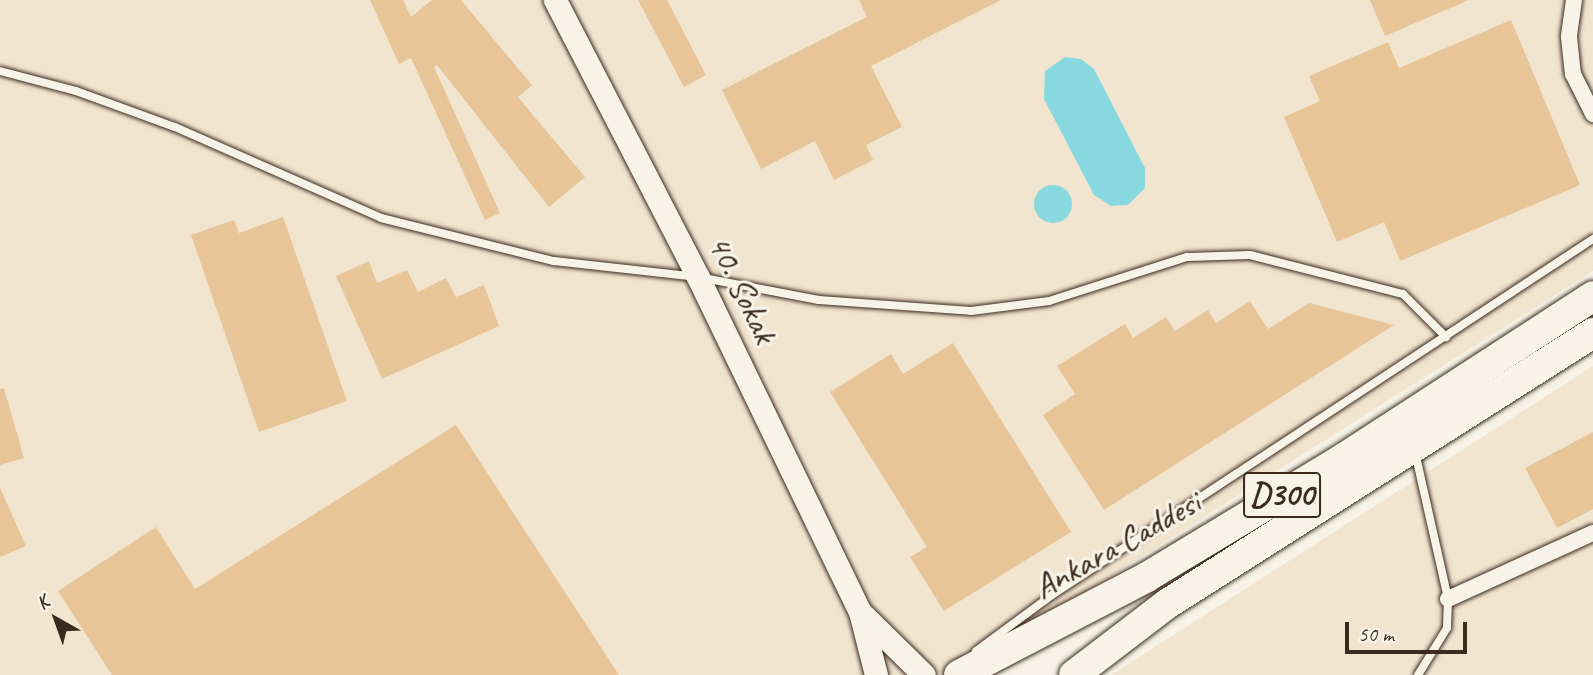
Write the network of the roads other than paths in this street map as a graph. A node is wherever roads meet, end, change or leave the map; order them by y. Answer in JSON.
{"nodes":[{"id":1,"x":555,"y":0,"type":"edge"},
{"id":2,"x":1574,"y":0,"type":"edge"},
{"id":3,"x":0,"y":71,"type":"edge"},
{"id":4,"x":1593,"y":114,"type":"edge"},
{"id":5,"x":1593,"y":239,"type":"edge"},
{"id":6,"x":698,"y":277,"type":"junction"},
{"id":7,"x":1593,"y":296,"type":"edge"},
{"id":8,"x":1593,"y":333,"type":"edge"},
{"id":9,"x":1446,"y":337,"type":"junction"},
{"id":10,"x":1414,"y":448,"type":"junction"},
{"id":11,"x":1593,"y":533,"type":"edge"},
{"id":12,"x":1448,"y":598,"type":"junction"},
{"id":13,"x":860,"y":612,"type":"junction"},
{"id":14,"x":876,"y":675,"type":"edge"},
{"id":15,"x":924,"y":675,"type":"edge"},
{"id":16,"x":950,"y":675,"type":"edge"},
{"id":17,"x":959,"y":675,"type":"edge"},
{"id":18,"x":1074,"y":675,"type":"edge"},
{"id":19,"x":1418,"y":675,"type":"edge"}],
"edges":[{"from":1,"to":6,"type":"street","name":"40. Sokak"},
{"from":2,"to":4,"type":"street"},
{"from":3,"to":6,"type":"lane"},
{"from":5,"to":9,"type":"lane"},
{"from":6,"to":9,"type":"lane"},
{"from":6,"to":13,"type":"street","name":"40. Sokak"},
{"from":7,"to":17,"type":"highway","name":"Ankara Caddesi","number":"D300"},
{"from":8,"to":10,"type":"highway","name":"Ankara Caddesi","number":"D300"},
{"from":9,"to":16,"type":"lane"},
{"from":10,"to":12,"type":"lane"},
{"from":10,"to":18,"type":"highway","name":"Ankara Caddesi","number":"D300"},
{"from":11,"to":12,"type":"street"},
{"from":12,"to":19,"type":"lane"},
{"from":13,"to":14,"type":"street"},
{"from":13,"to":15,"type":"street"}]}
